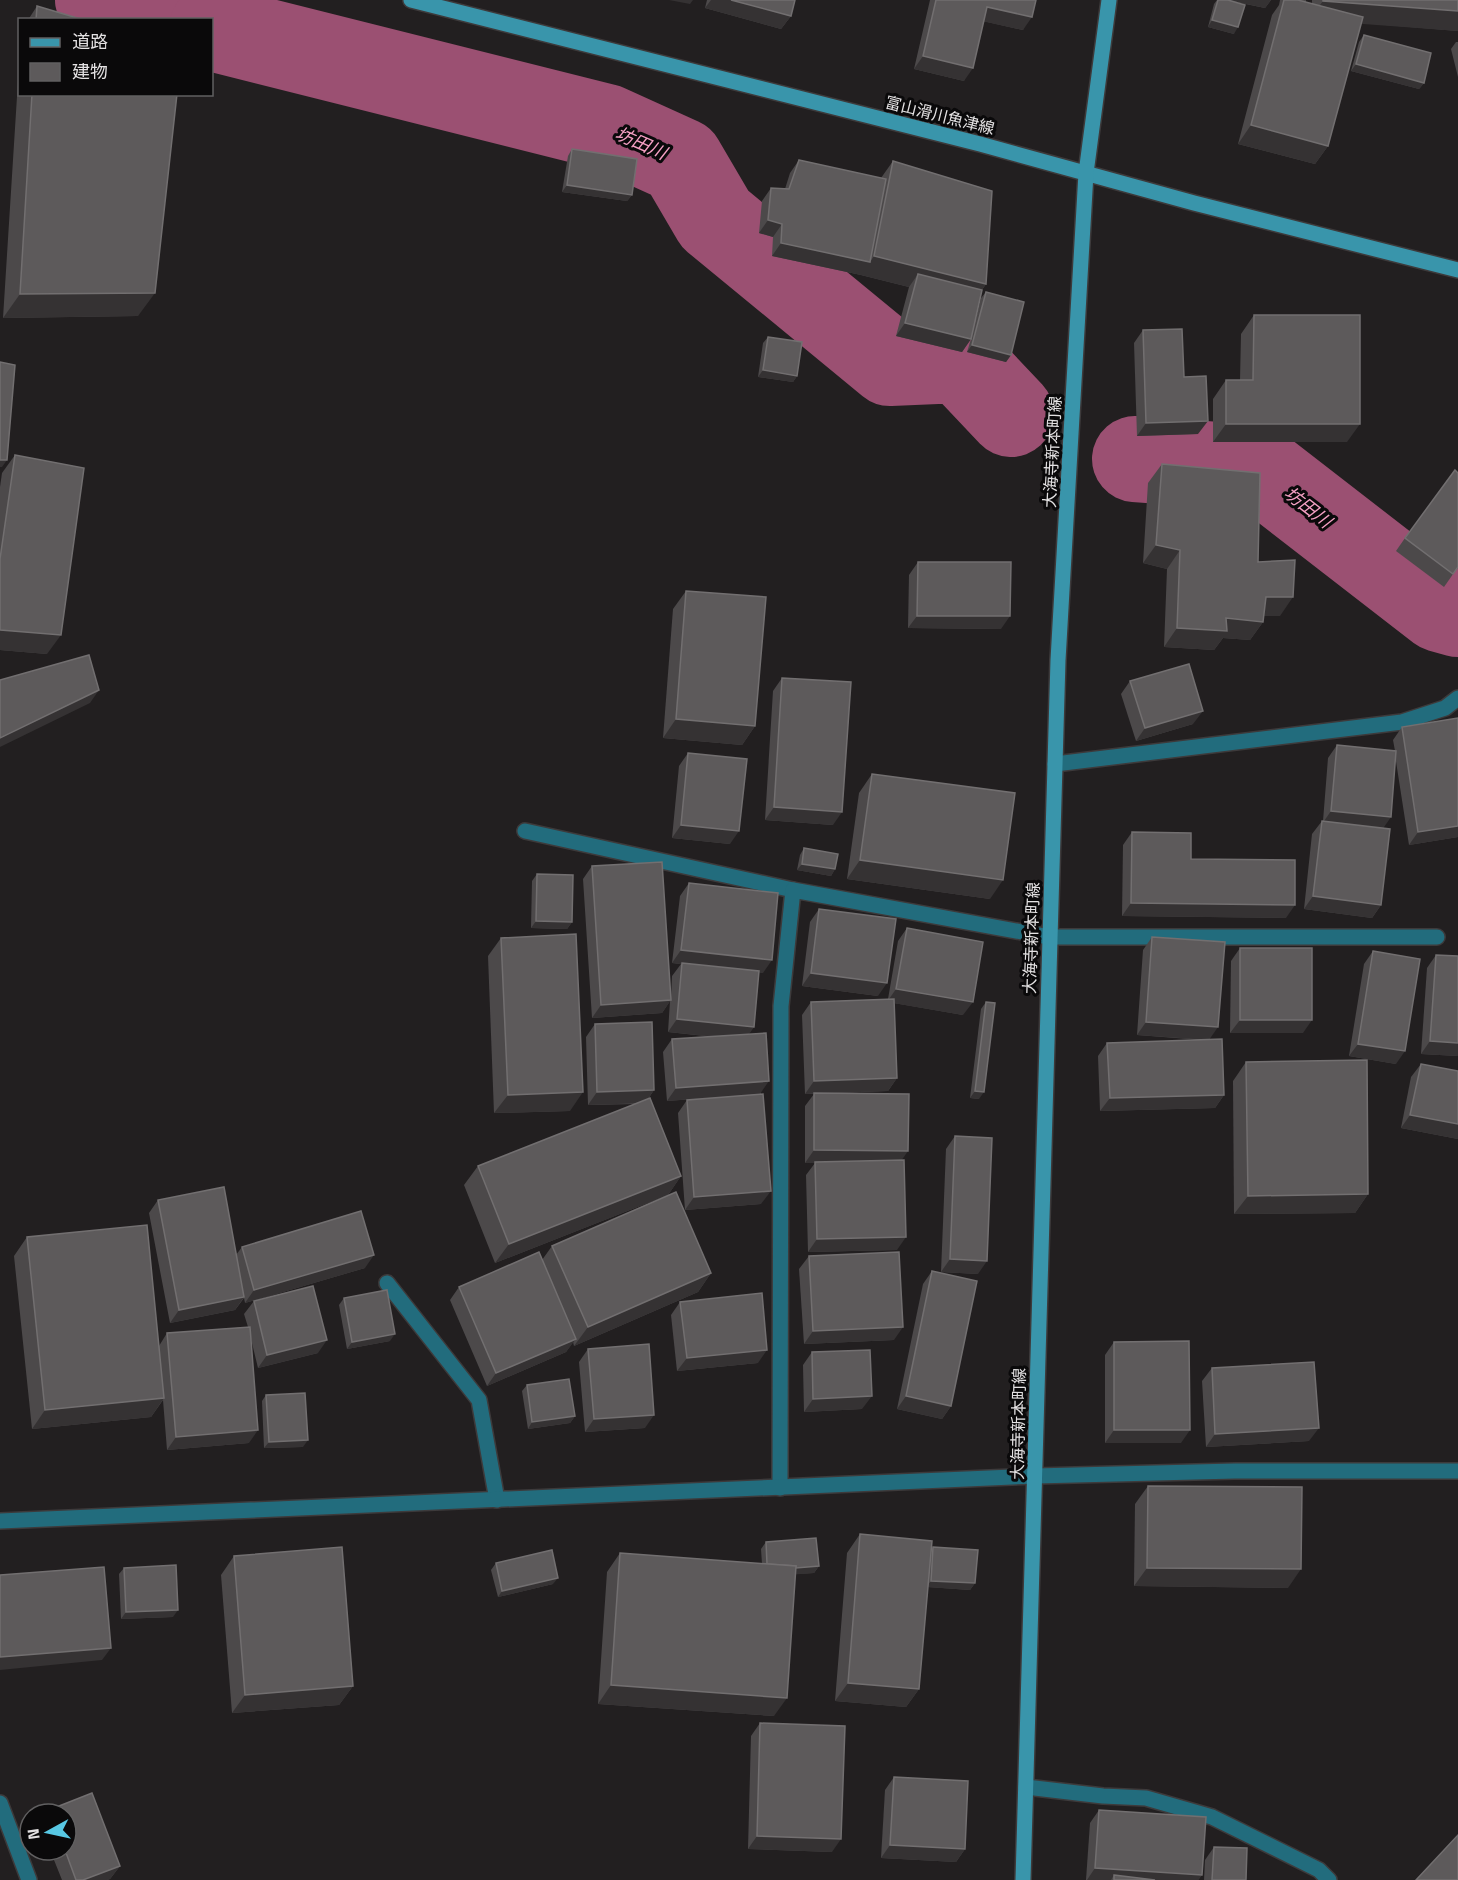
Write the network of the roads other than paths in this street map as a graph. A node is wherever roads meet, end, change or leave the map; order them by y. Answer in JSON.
{"nodes":[{"id":1,"x":411,"y":0,"type":"edge"},
{"id":2,"x":1109,"y":0,"type":"edge"},
{"id":3,"x":1086,"y":173,"type":"junction"},
{"id":4,"x":1458,"y":270,"type":"edge"},
{"id":5,"x":1458,"y":698,"type":"edge"},
{"id":6,"x":1055,"y":764,"type":"junction"},
{"id":7,"x":525,"y":831,"type":"dead end"},
{"id":8,"x":793,"y":890,"type":"junction"},
{"id":9,"x":1049,"y":937,"type":"junction"},
{"id":10,"x":1437,"y":937,"type":"dead end"},
{"id":11,"x":387,"y":1283,"type":"dead end"},
{"id":12,"x":1458,"y":1471,"type":"edge"},
{"id":13,"x":1035,"y":1476,"type":"junction"},
{"id":14,"x":780,"y":1488,"type":"junction"},
{"id":15,"x":497,"y":1500,"type":"junction"},
{"id":16,"x":0,"y":1521,"type":"edge"},
{"id":17,"x":1026,"y":1787,"type":"junction"},
{"id":18,"x":0,"y":1803,"type":"edge"},
{"id":19,"x":29,"y":1880,"type":"edge"},
{"id":20,"x":1023,"y":1880,"type":"edge"},
{"id":21,"x":1329,"y":1880,"type":"edge"}],
"edges":[{"from":1,"to":3,"type":"main road","name":"富山滑川魚津線"},
{"from":2,"to":3,"type":"main road","name":"大海寺新本町線"},
{"from":3,"to":4,"type":"main road","name":"富山滑川魚津線"},
{"from":3,"to":6,"type":"main road","name":"大海寺新本町線"},
{"from":5,"to":6,"type":"street"},
{"from":6,"to":9,"type":"main road","name":"大海寺新本町線"},
{"from":7,"to":8,"type":"street"},
{"from":8,"to":9,"type":"street"},
{"from":8,"to":14,"type":"street"},
{"from":9,"to":10,"type":"street"},
{"from":9,"to":13,"type":"main road","name":"大海寺新本町線"},
{"from":11,"to":15,"type":"street"},
{"from":12,"to":13,"type":"street"},
{"from":13,"to":14,"type":"street"},
{"from":13,"to":17,"type":"main road","name":"大海寺新本町線"},
{"from":14,"to":15,"type":"street"},
{"from":15,"to":16,"type":"street"},
{"from":17,"to":20,"type":"main road","name":"大海寺新本町線"},
{"from":17,"to":21,"type":"street"},
{"from":18,"to":19,"type":"street"}]}
